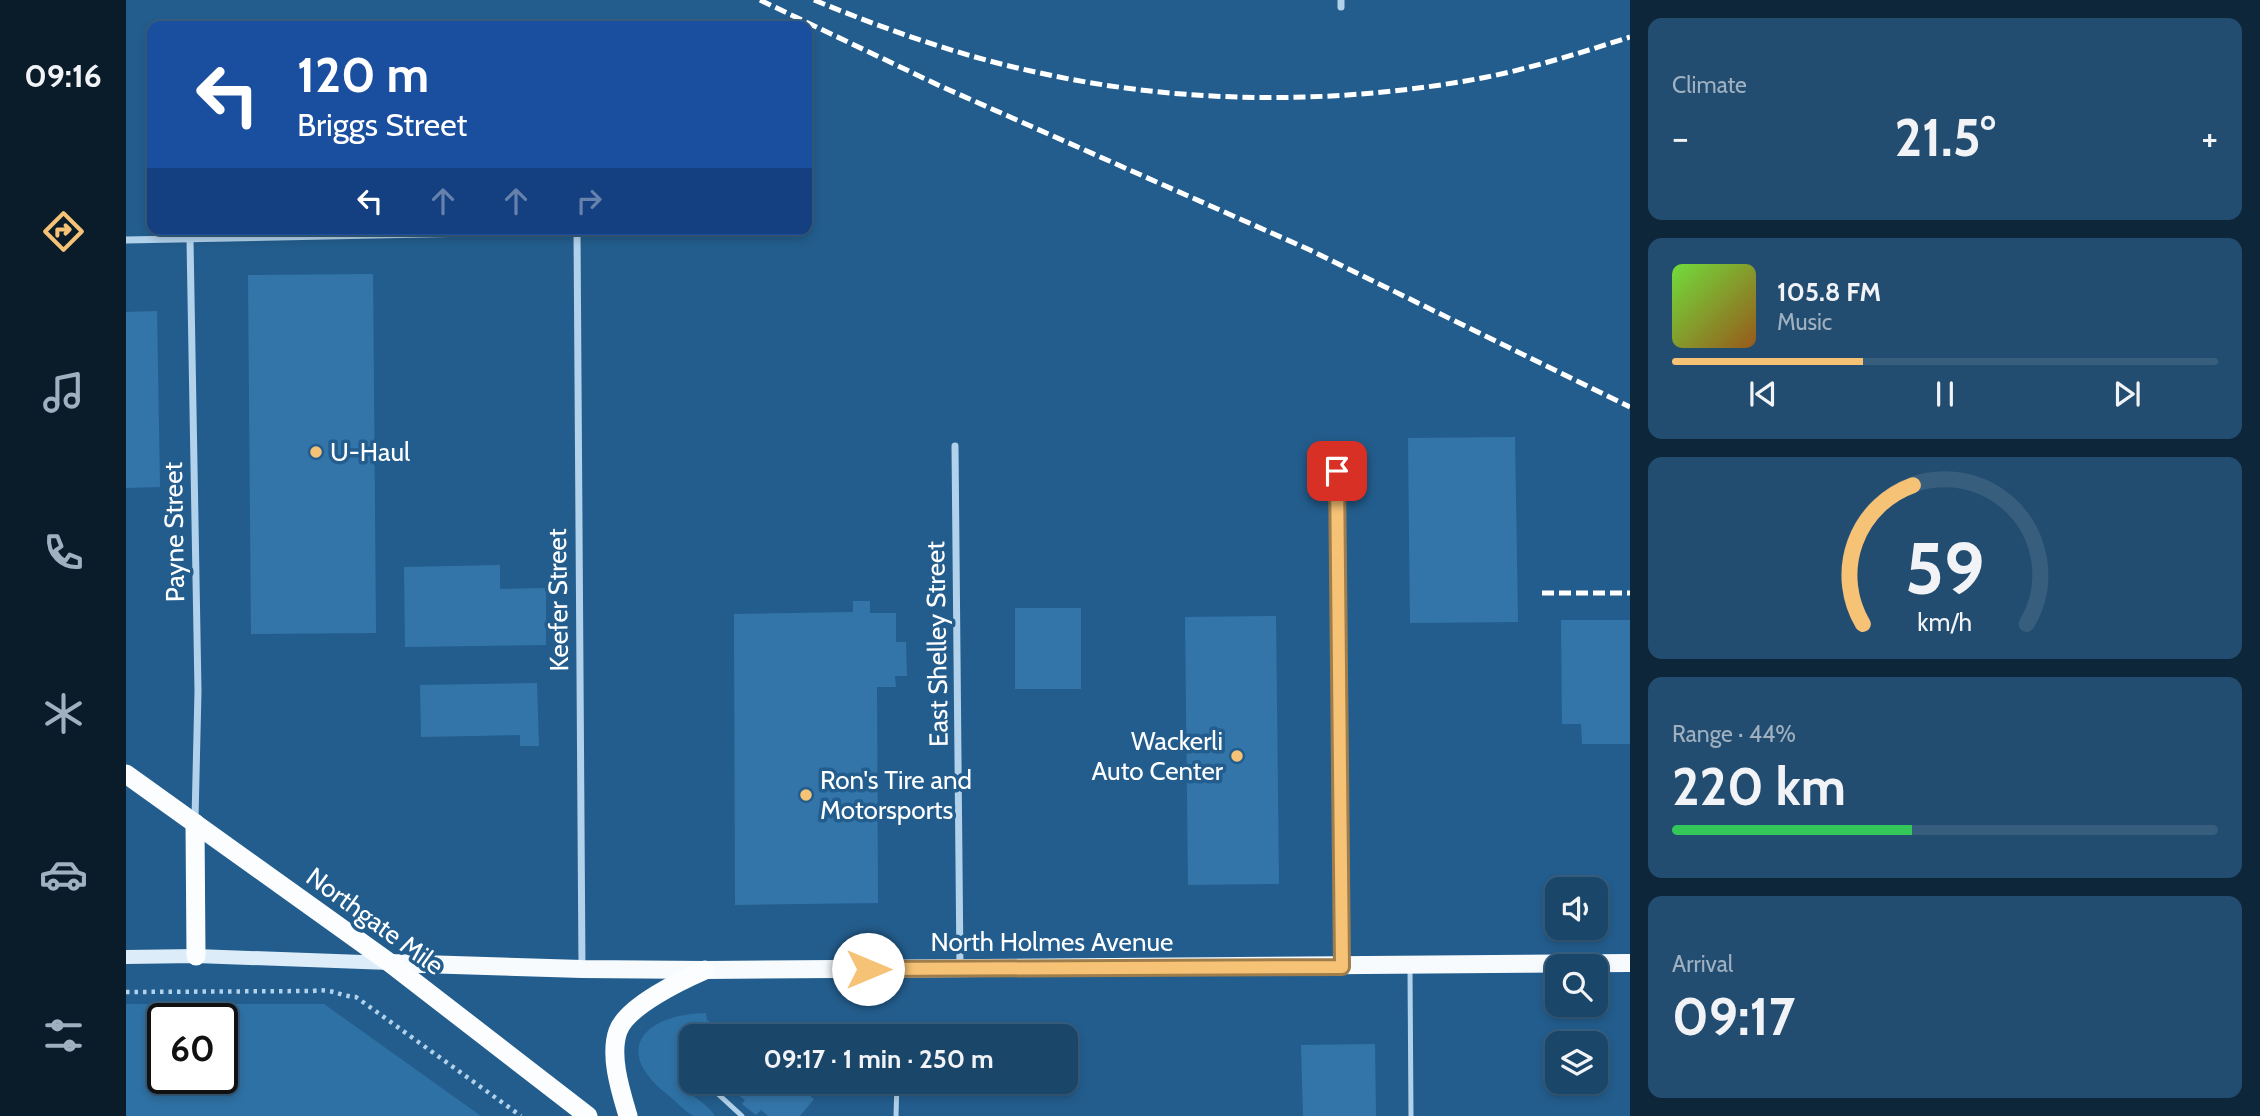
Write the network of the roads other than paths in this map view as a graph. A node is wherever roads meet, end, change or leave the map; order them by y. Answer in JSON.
{"nodes":[{"id":1,"x":325,"y":235,"type":"edge"},
{"id":2,"x":577,"y":235,"type":"edge"},
{"id":3,"x":126,"y":240,"type":"edge"},
{"id":4,"x":190,"y":240,"type":"junction"},
{"id":5,"x":1336,"y":444,"type":"dead end"},
{"id":6,"x":956,"y":446,"type":"dead end"},
{"id":7,"x":126,"y":774,"type":"edge"},
{"id":8,"x":195,"y":823,"type":"junction"},
{"id":9,"x":196,"y":956,"type":"junction"},
{"id":10,"x":126,"y":957,"type":"edge"},
{"id":11,"x":390,"y":963,"type":"junction"},
{"id":12,"x":1630,"y":963,"type":"edge"},
{"id":13,"x":1410,"y":966,"type":"junction"},
{"id":14,"x":1342,"y":967,"type":"junction"},
{"id":15,"x":582,"y":969,"type":"junction"},
{"id":16,"x":960,"y":969,"type":"junction"},
{"id":17,"x":705,"y":970,"type":"junction"},
{"id":18,"x":718,"y":1094,"type":"edge"},
{"id":19,"x":897,"y":1094,"type":"edge"},
{"id":20,"x":588,"y":1116,"type":"edge"},
{"id":21,"x":628,"y":1116,"type":"edge"},
{"id":22,"x":742,"y":1116,"type":"edge"},
{"id":23,"x":896,"y":1116,"type":"edge"},
{"id":24,"x":1411,"y":1116,"type":"edge"}],
"edges":[{"from":1,"to":4,"type":"street"},
{"from":2,"to":15,"type":"street","name":"Keefer Street"},
{"from":3,"to":4,"type":"street"},
{"from":4,"to":8,"type":"street","name":"Payne Street"},
{"from":5,"to":14,"type":"street"},
{"from":6,"to":16,"type":"street","name":"East Shelley Street"},
{"from":7,"to":8,"type":"highway","name":"Northgate Mile"},
{"from":8,"to":9,"type":"highway"},
{"from":8,"to":11,"type":"highway","name":"Northgate Mile"},
{"from":9,"to":10,"type":"main road"},
{"from":9,"to":11,"type":"main road"},
{"from":11,"to":15,"type":"main road","name":"North Holmes Avenue"},
{"from":11,"to":20,"type":"highway","name":"Northgate Mile"},
{"from":12,"to":13,"type":"main road","name":"North Holmes Avenue"},
{"from":13,"to":14,"type":"main road","name":"North Holmes Avenue"},
{"from":13,"to":24,"type":"lane"},
{"from":14,"to":16,"type":"main road","name":"North Holmes Avenue"},
{"from":15,"to":17,"type":"main road","name":"North Holmes Avenue"},
{"from":16,"to":17,"type":"main road","name":"North Holmes Avenue"},
{"from":17,"to":21,"type":"highway"},
{"from":18,"to":22,"type":"lane"},
{"from":19,"to":23,"type":"lane"}]}
